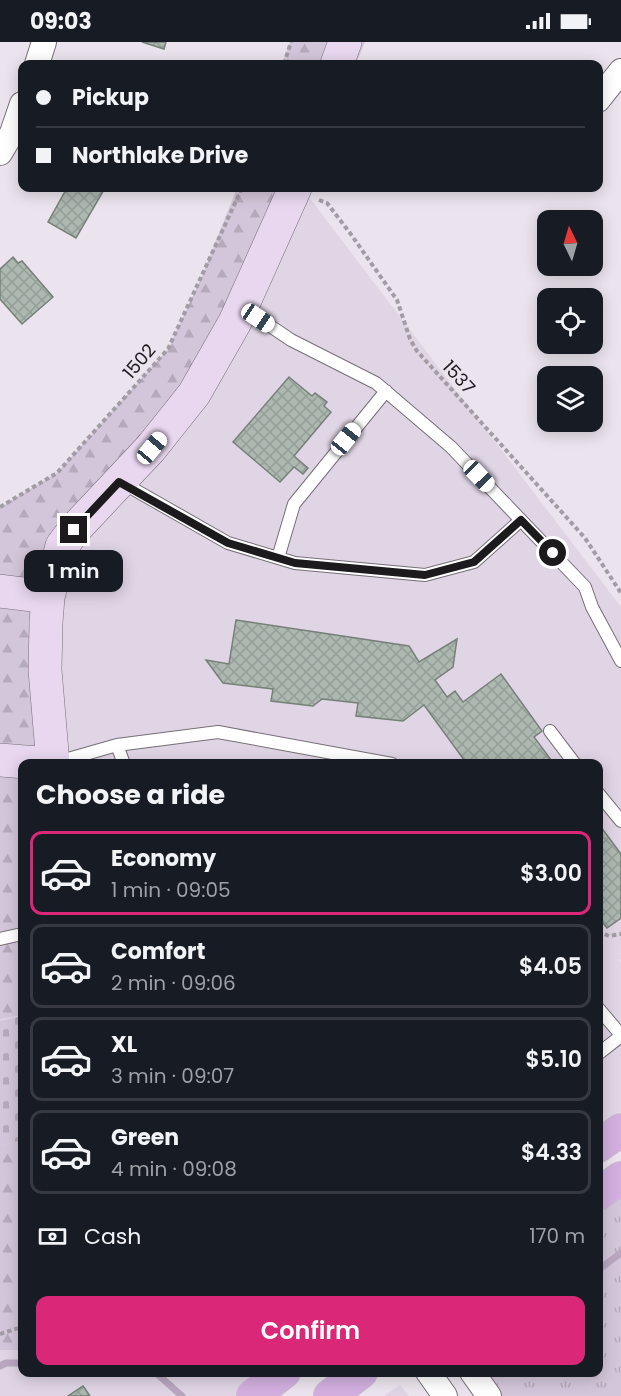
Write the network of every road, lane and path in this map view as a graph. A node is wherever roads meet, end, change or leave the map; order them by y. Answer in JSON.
{"nodes":[{"id":1,"x":44,"y":42,"type":"edge"},
{"id":2,"x":291,"y":42,"type":"edge"},
{"id":3,"x":345,"y":42,"type":"edge"},
{"id":4,"x":37,"y":60,"type":"edge"},
{"id":5,"x":285,"y":60,"type":"edge"},
{"id":6,"x":338,"y":60,"type":"edge"},
{"id":7,"x":621,"y":71,"type":"edge"},
{"id":8,"x":603,"y":94,"type":"edge"},
{"id":9,"x":18,"y":116,"type":"edge"},
{"id":10,"x":0,"y":153,"type":"edge"},
{"id":11,"x":240,"y":192,"type":"edge"},
{"id":12,"x":293,"y":192,"type":"edge"},
{"id":13,"x":301,"y":192,"type":"edge"},
{"id":14,"x":242,"y":307,"type":"junction"},
{"id":15,"x":386,"y":391,"type":"junction"},
{"id":16,"x":119,"y":482,"type":"junction"},
{"id":17,"x":0,"y":507,"type":"edge"},
{"id":18,"x":521,"y":520,"type":"junction"},
{"id":19,"x":278,"y":558,"type":"junction"},
{"id":20,"x":0,"y":591,"type":"edge"},
{"id":21,"x":621,"y":593,"type":"edge"},
{"id":22,"x":48,"y":597,"type":"junction"},
{"id":23,"x":621,"y":661,"type":"edge"},
{"id":24,"x":550,"y":731,"type":"dead end"},
{"id":25,"x":117,"y":744,"type":"junction"},
{"id":26,"x":52,"y":759,"type":"edge"},
{"id":27,"x":68,"y":759,"type":"edge"},
{"id":28,"x":122,"y":759,"type":"edge"},
{"id":29,"x":365,"y":759,"type":"edge"},
{"id":30,"x":571,"y":759,"type":"edge"},
{"id":31,"x":0,"y":760,"type":"edge"},
{"id":32,"x":18,"y":761,"type":"edge"},
{"id":33,"x":603,"y":799,"type":"edge"},
{"id":34,"x":621,"y":821,"type":"edge"},
{"id":35,"x":603,"y":933,"type":"edge"},
{"id":36,"x":621,"y":934,"type":"edge"},
{"id":37,"x":18,"y":935,"type":"edge"},
{"id":38,"x":0,"y":939,"type":"edge"},
{"id":39,"x":603,"y":1014,"type":"edge"},
{"id":40,"x":621,"y":1036,"type":"edge"},
{"id":41,"x":603,"y":1050,"type":"edge"},
{"id":42,"x":621,"y":1130,"type":"edge"},
{"id":43,"x":603,"y":1143,"type":"edge"},
{"id":44,"x":621,"y":1178,"type":"edge"},
{"id":45,"x":603,"y":1191,"type":"edge"},
{"id":46,"x":18,"y":1328,"type":"edge"},
{"id":47,"x":0,"y":1334,"type":"edge"},
{"id":48,"x":278,"y":1377,"type":"edge"},
{"id":49,"x":355,"y":1377,"type":"edge"},
{"id":50,"x":432,"y":1377,"type":"edge"},
{"id":51,"x":476,"y":1377,"type":"edge"},
{"id":52,"x":253,"y":1396,"type":"edge"},
{"id":53,"x":330,"y":1396,"type":"edge"},
{"id":54,"x":445,"y":1396,"type":"edge"},
{"id":55,"x":489,"y":1396,"type":"edge"}],
"edges":[{"from":1,"to":4,"type":"street"},
{"from":2,"to":5,"type":"path"},
{"from":3,"to":6,"type":"street"},
{"from":7,"to":8,"type":"street"},
{"from":9,"to":10,"type":"street"},
{"from":11,"to":17,"type":"path","name":"1502"},
{"from":12,"to":14,"type":"street"},
{"from":13,"to":21,"type":"path","name":"1537"},
{"from":14,"to":15,"type":"lane"},
{"from":14,"to":16,"type":"street"},
{"from":15,"to":18,"type":"lane"},
{"from":15,"to":19,"type":"lane"},
{"from":16,"to":19,"type":"lane"},
{"from":16,"to":22,"type":"street"},
{"from":18,"to":19,"type":"lane"},
{"from":18,"to":23,"type":"lane"},
{"from":20,"to":22,"type":"street"},
{"from":22,"to":26,"type":"street"},
{"from":24,"to":30,"type":"lane"},
{"from":25,"to":27,"type":"lane"},
{"from":25,"to":28,"type":"lane"},
{"from":25,"to":29,"type":"lane"},
{"from":31,"to":32,"type":"street"},
{"from":33,"to":34,"type":"lane"},
{"from":35,"to":36,"type":"path"},
{"from":37,"to":38,"type":"lane"},
{"from":39,"to":40,"type":"lane"},
{"from":40,"to":41,"type":"lane"},
{"from":42,"to":43,"type":"main road"},
{"from":44,"to":45,"type":"main road"},
{"from":46,"to":47,"type":"path"},
{"from":48,"to":52,"type":"main road"},
{"from":49,"to":53,"type":"main road"},
{"from":50,"to":54,"type":"street"},
{"from":51,"to":55,"type":"street"}]}
